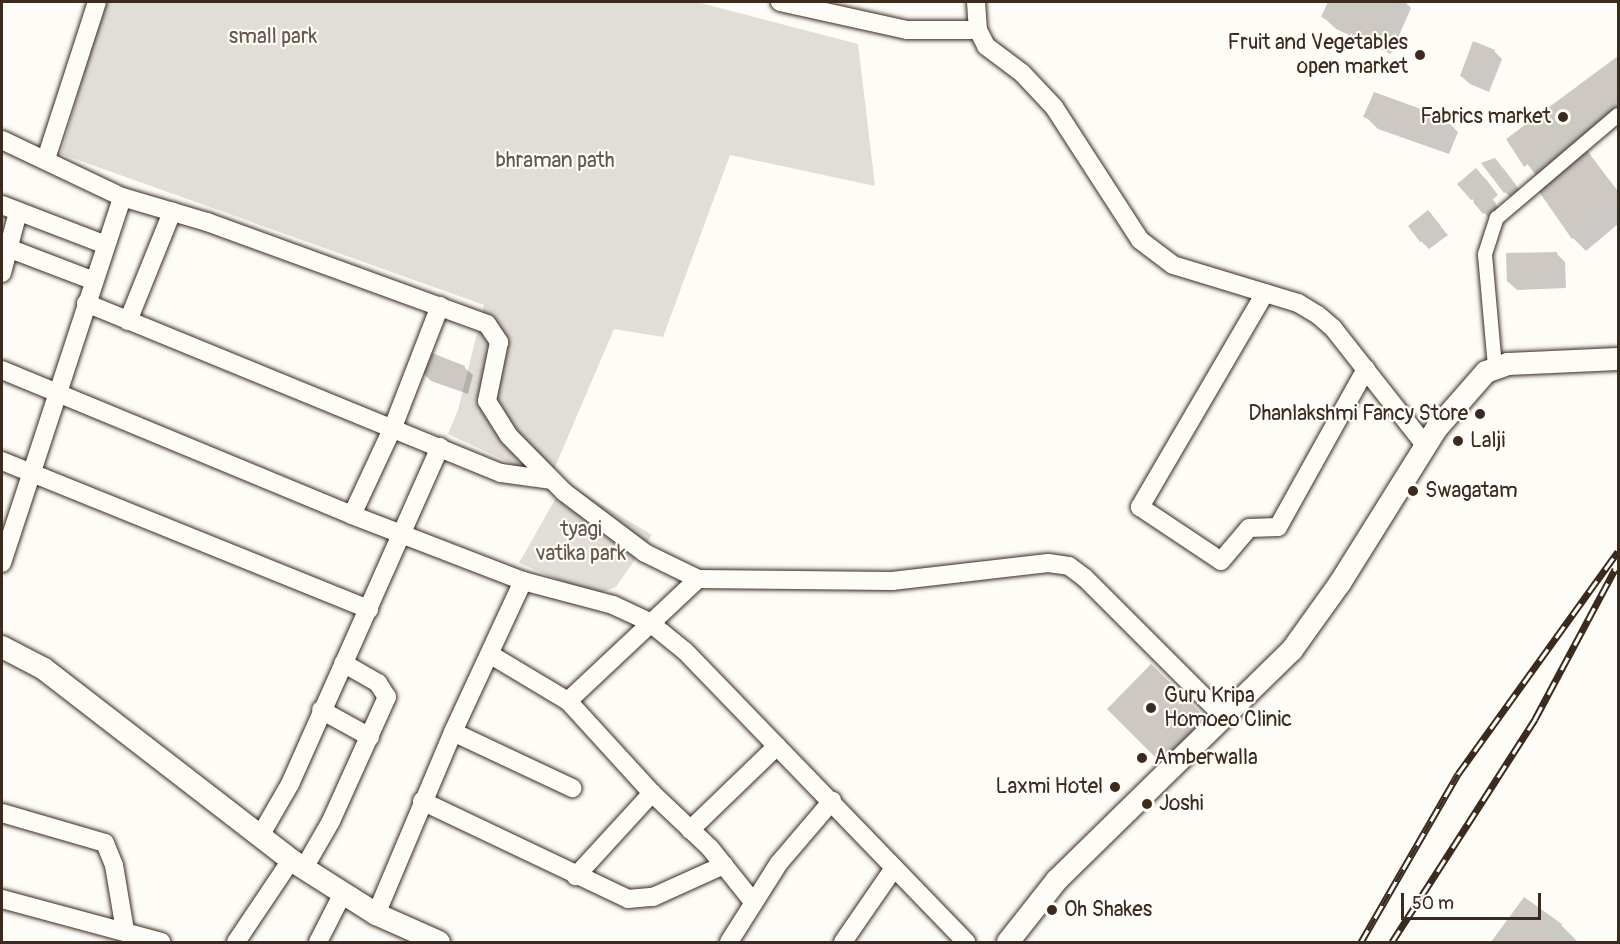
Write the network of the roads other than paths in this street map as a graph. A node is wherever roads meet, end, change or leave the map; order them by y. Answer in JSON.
{"nodes":[{"id":1,"x":97,"y":2,"type":"edge"},
{"id":2,"x":780,"y":2,"type":"edge"},
{"id":3,"x":976,"y":2,"type":"edge"},
{"id":4,"x":978,"y":30,"type":"junction"},
{"id":5,"x":1618,"y":115,"type":"edge"},
{"id":6,"x":2,"y":140,"type":"edge"},
{"id":7,"x":46,"y":159,"type":"junction"},
{"id":8,"x":122,"y":197,"type":"junction"},
{"id":9,"x":10,"y":209,"type":"edge"},
{"id":10,"x":172,"y":212,"type":"junction"},
{"id":11,"x":106,"y":245,"type":"junction"},
{"id":12,"x":8,"y":248,"type":"junction"},
{"id":13,"x":2,"y":273,"type":"edge"},
{"id":14,"x":94,"y":281,"type":"junction"},
{"id":15,"x":1265,"y":293,"type":"junction"},
{"id":16,"x":86,"y":303,"type":"junction"},
{"id":17,"x":440,"y":306,"type":"junction"},
{"id":18,"x":128,"y":321,"type":"junction"},
{"id":19,"x":1618,"y":358,"type":"edge"},
{"id":20,"x":1495,"y":366,"type":"junction"},
{"id":21,"x":1366,"y":369,"type":"junction"},
{"id":22,"x":2,"y":370,"type":"edge"},
{"id":23,"x":56,"y":394,"type":"junction"},
{"id":24,"x":393,"y":427,"type":"junction"},
{"id":25,"x":1426,"y":446,"type":"junction"},
{"id":26,"x":440,"y":447,"type":"junction"},
{"id":27,"x":2,"y":461,"type":"edge"},
{"id":28,"x":31,"y":472,"type":"junction"},
{"id":29,"x":551,"y":480,"type":"junction"},
{"id":30,"x":352,"y":515,"type":"junction"},
{"id":31,"x":401,"y":534,"type":"junction"},
{"id":32,"x":2,"y":563,"type":"edge"},
{"id":33,"x":698,"y":579,"type":"junction"},
{"id":34,"x":523,"y":580,"type":"junction"},
{"id":35,"x":369,"y":609,"type":"junction"},
{"id":36,"x":649,"y":622,"type":"junction"},
{"id":37,"x":2,"y":647,"type":"edge"},
{"id":38,"x":491,"y":655,"type":"junction"},
{"id":39,"x":343,"y":663,"type":"junction"},
{"id":40,"x":568,"y":701,"type":"junction"},
{"id":41,"x":321,"y":710,"type":"junction"},
{"id":42,"x":1224,"y":717,"type":"junction"},
{"id":43,"x":453,"y":732,"type":"junction"},
{"id":44,"x":370,"y":737,"type":"junction"},
{"id":45,"x":777,"y":746,"type":"junction"},
{"id":46,"x":572,"y":788,"type":"dead end"},
{"id":47,"x":652,"y":793,"type":"junction"},
{"id":48,"x":422,"y":801,"type":"junction"},
{"id":49,"x":832,"y":801,"type":"junction"},
{"id":50,"x":2,"y":813,"type":"edge"},
{"id":51,"x":690,"y":830,"type":"junction"},
{"id":52,"x":260,"y":836,"type":"junction"},
{"id":53,"x":297,"y":864,"type":"junction"},
{"id":54,"x":724,"y":865,"type":"junction"},
{"id":55,"x":894,"y":868,"type":"junction"},
{"id":56,"x":576,"y":876,"type":"junction"},
{"id":57,"x":343,"y":893,"type":"junction"},
{"id":58,"x":2,"y":898,"type":"edge"},
{"id":59,"x":754,"y":903,"type":"junction"},
{"id":60,"x":376,"y":914,"type":"junction"},
{"id":61,"x":125,"y":931,"type":"junction"},
{"id":62,"x":853,"y":938,"type":"edge"},
{"id":63,"x":161,"y":942,"type":"edge"},
{"id":64,"x":236,"y":942,"type":"edge"},
{"id":65,"x":318,"y":942,"type":"edge"},
{"id":66,"x":439,"y":942,"type":"edge"},
{"id":67,"x":729,"y":942,"type":"edge"},
{"id":68,"x":966,"y":942,"type":"edge"},
{"id":69,"x":1008,"y":942,"type":"edge"}],
"edges":[{"from":1,"to":7,"type":"street"},
{"from":2,"to":4,"type":"street"},
{"from":3,"to":4,"type":"street"},
{"from":4,"to":15,"type":"street"},
{"from":5,"to":20,"type":"street"},
{"from":6,"to":7,"type":"street"},
{"from":7,"to":8,"type":"street"},
{"from":8,"to":10,"type":"street"},
{"from":8,"to":11,"type":"street"},
{"from":9,"to":11,"type":"street"},
{"from":9,"to":12,"type":"street"},
{"from":10,"to":17,"type":"street"},
{"from":10,"to":18,"type":"street"},
{"from":11,"to":14,"type":"street"},
{"from":12,"to":13,"type":"street"},
{"from":12,"to":14,"type":"street"},
{"from":14,"to":16,"type":"street"},
{"from":15,"to":21,"type":"street"},
{"from":15,"to":21,"type":"street"},
{"from":16,"to":18,"type":"street"},
{"from":16,"to":23,"type":"street"},
{"from":17,"to":24,"type":"street"},
{"from":17,"to":29,"type":"street"},
{"from":18,"to":24,"type":"street"},
{"from":19,"to":20,"type":"street"},
{"from":20,"to":25,"type":"street"},
{"from":21,"to":25,"type":"street"},
{"from":22,"to":23,"type":"street"},
{"from":23,"to":28,"type":"street"},
{"from":23,"to":30,"type":"street"},
{"from":24,"to":26,"type":"street"},
{"from":24,"to":30,"type":"street"},
{"from":25,"to":42,"type":"street"},
{"from":26,"to":29,"type":"street"},
{"from":26,"to":31,"type":"street"},
{"from":27,"to":28,"type":"street"},
{"from":28,"to":32,"type":"street"},
{"from":28,"to":35,"type":"street"},
{"from":29,"to":33,"type":"street"},
{"from":30,"to":31,"type":"street"},
{"from":31,"to":34,"type":"street"},
{"from":31,"to":35,"type":"street"},
{"from":33,"to":36,"type":"street"},
{"from":33,"to":42,"type":"street"},
{"from":34,"to":36,"type":"street"},
{"from":34,"to":38,"type":"street"},
{"from":35,"to":39,"type":"street"},
{"from":36,"to":40,"type":"street"},
{"from":36,"to":45,"type":"street"},
{"from":37,"to":52,"type":"street"},
{"from":38,"to":40,"type":"street"},
{"from":38,"to":43,"type":"street"},
{"from":39,"to":41,"type":"street"},
{"from":39,"to":44,"type":"street"},
{"from":40,"to":47,"type":"street"},
{"from":41,"to":44,"type":"street"},
{"from":41,"to":52,"type":"street"},
{"from":42,"to":69,"type":"street"},
{"from":43,"to":46,"type":"street"},
{"from":43,"to":48,"type":"street"},
{"from":44,"to":53,"type":"street"},
{"from":45,"to":49,"type":"street"},
{"from":45,"to":51,"type":"street"},
{"from":47,"to":51,"type":"street"},
{"from":47,"to":56,"type":"street"},
{"from":48,"to":56,"type":"street"},
{"from":48,"to":60,"type":"street"},
{"from":49,"to":55,"type":"street"},
{"from":49,"to":59,"type":"street"},
{"from":50,"to":61,"type":"street"},
{"from":51,"to":54,"type":"street"},
{"from":52,"to":53,"type":"street"},
{"from":53,"to":57,"type":"street"},
{"from":53,"to":64,"type":"street"},
{"from":54,"to":56,"type":"street"},
{"from":54,"to":59,"type":"street"},
{"from":55,"to":62,"type":"street"},
{"from":55,"to":68,"type":"street"},
{"from":57,"to":60,"type":"street"},
{"from":57,"to":65,"type":"street"},
{"from":58,"to":61,"type":"street"},
{"from":59,"to":67,"type":"street"},
{"from":60,"to":66,"type":"street"},
{"from":61,"to":63,"type":"street"}]}
